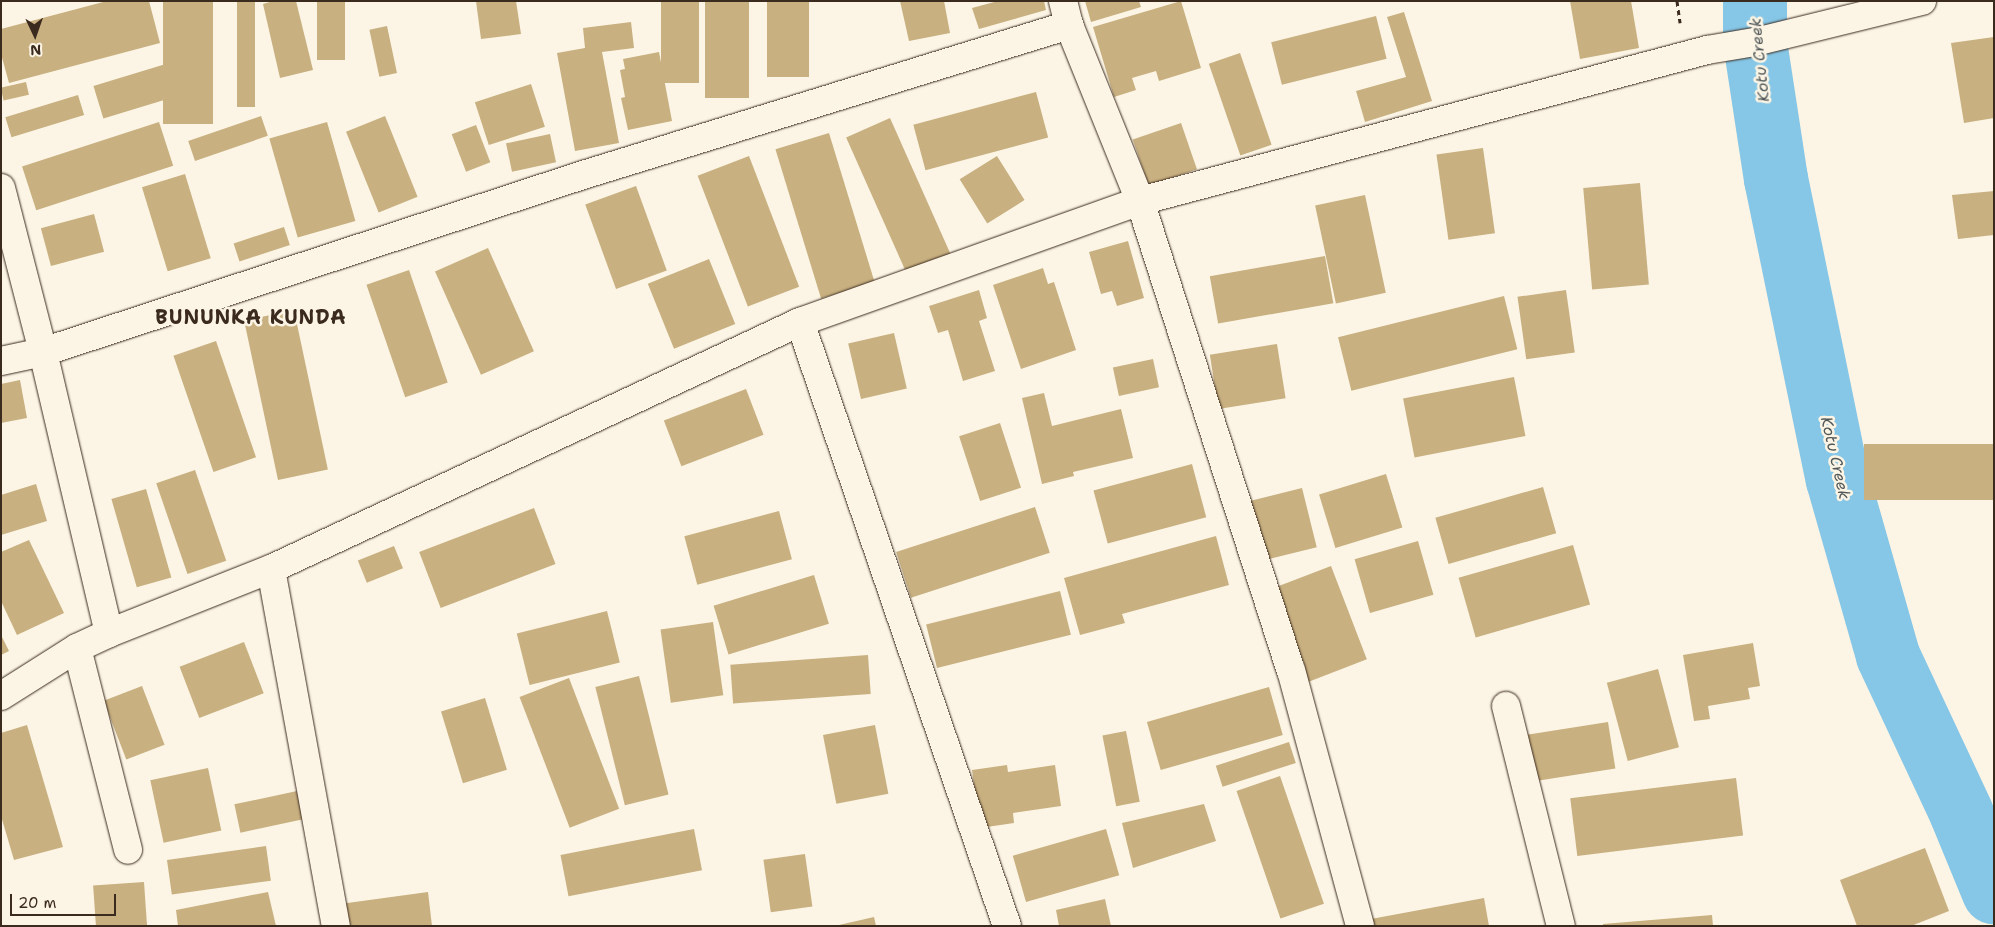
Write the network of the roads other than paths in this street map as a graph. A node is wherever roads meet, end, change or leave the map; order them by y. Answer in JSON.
{"nodes":[{"id":1,"x":1922,"y":1,"type":"edge"},
{"id":2,"x":1066,"y":13,"type":"edge"},
{"id":3,"x":1,"y":188,"type":"edge"},
{"id":4,"x":1140,"y":201,"type":"junction"},
{"id":5,"x":800,"y":322,"type":"junction"},
{"id":6,"x":43,"y":352,"type":"junction"},
{"id":7,"x":1,"y":361,"type":"edge"},
{"id":8,"x":271,"y":569,"type":"junction"},
{"id":9,"x":109,"y":633,"type":"junction"},
{"id":10,"x":77,"y":648,"type":"junction"},
{"id":11,"x":1,"y":696,"type":"edge"},
{"id":12,"x":1506,"y":706,"type":"dead end"},
{"id":13,"x":128,"y":850,"type":"dead end"},
{"id":14,"x":336,"y":926,"type":"edge"},
{"id":15,"x":1007,"y":926,"type":"edge"},
{"id":16,"x":1360,"y":926,"type":"edge"},
{"id":17,"x":1561,"y":926,"type":"edge"}],
"edges":[{"from":1,"to":4,"type":"street"},
{"from":2,"to":4,"type":"street"},
{"from":2,"to":6,"type":"street"},
{"from":3,"to":6,"type":"street"},
{"from":4,"to":5,"type":"street"},
{"from":4,"to":16,"type":"street"},
{"from":5,"to":8,"type":"street"},
{"from":5,"to":15,"type":"street"},
{"from":6,"to":7,"type":"street"},
{"from":6,"to":9,"type":"street"},
{"from":8,"to":9,"type":"street"},
{"from":8,"to":14,"type":"street"},
{"from":9,"to":10,"type":"street"},
{"from":10,"to":11,"type":"street"},
{"from":10,"to":13,"type":"street"},
{"from":12,"to":17,"type":"street"}]}
